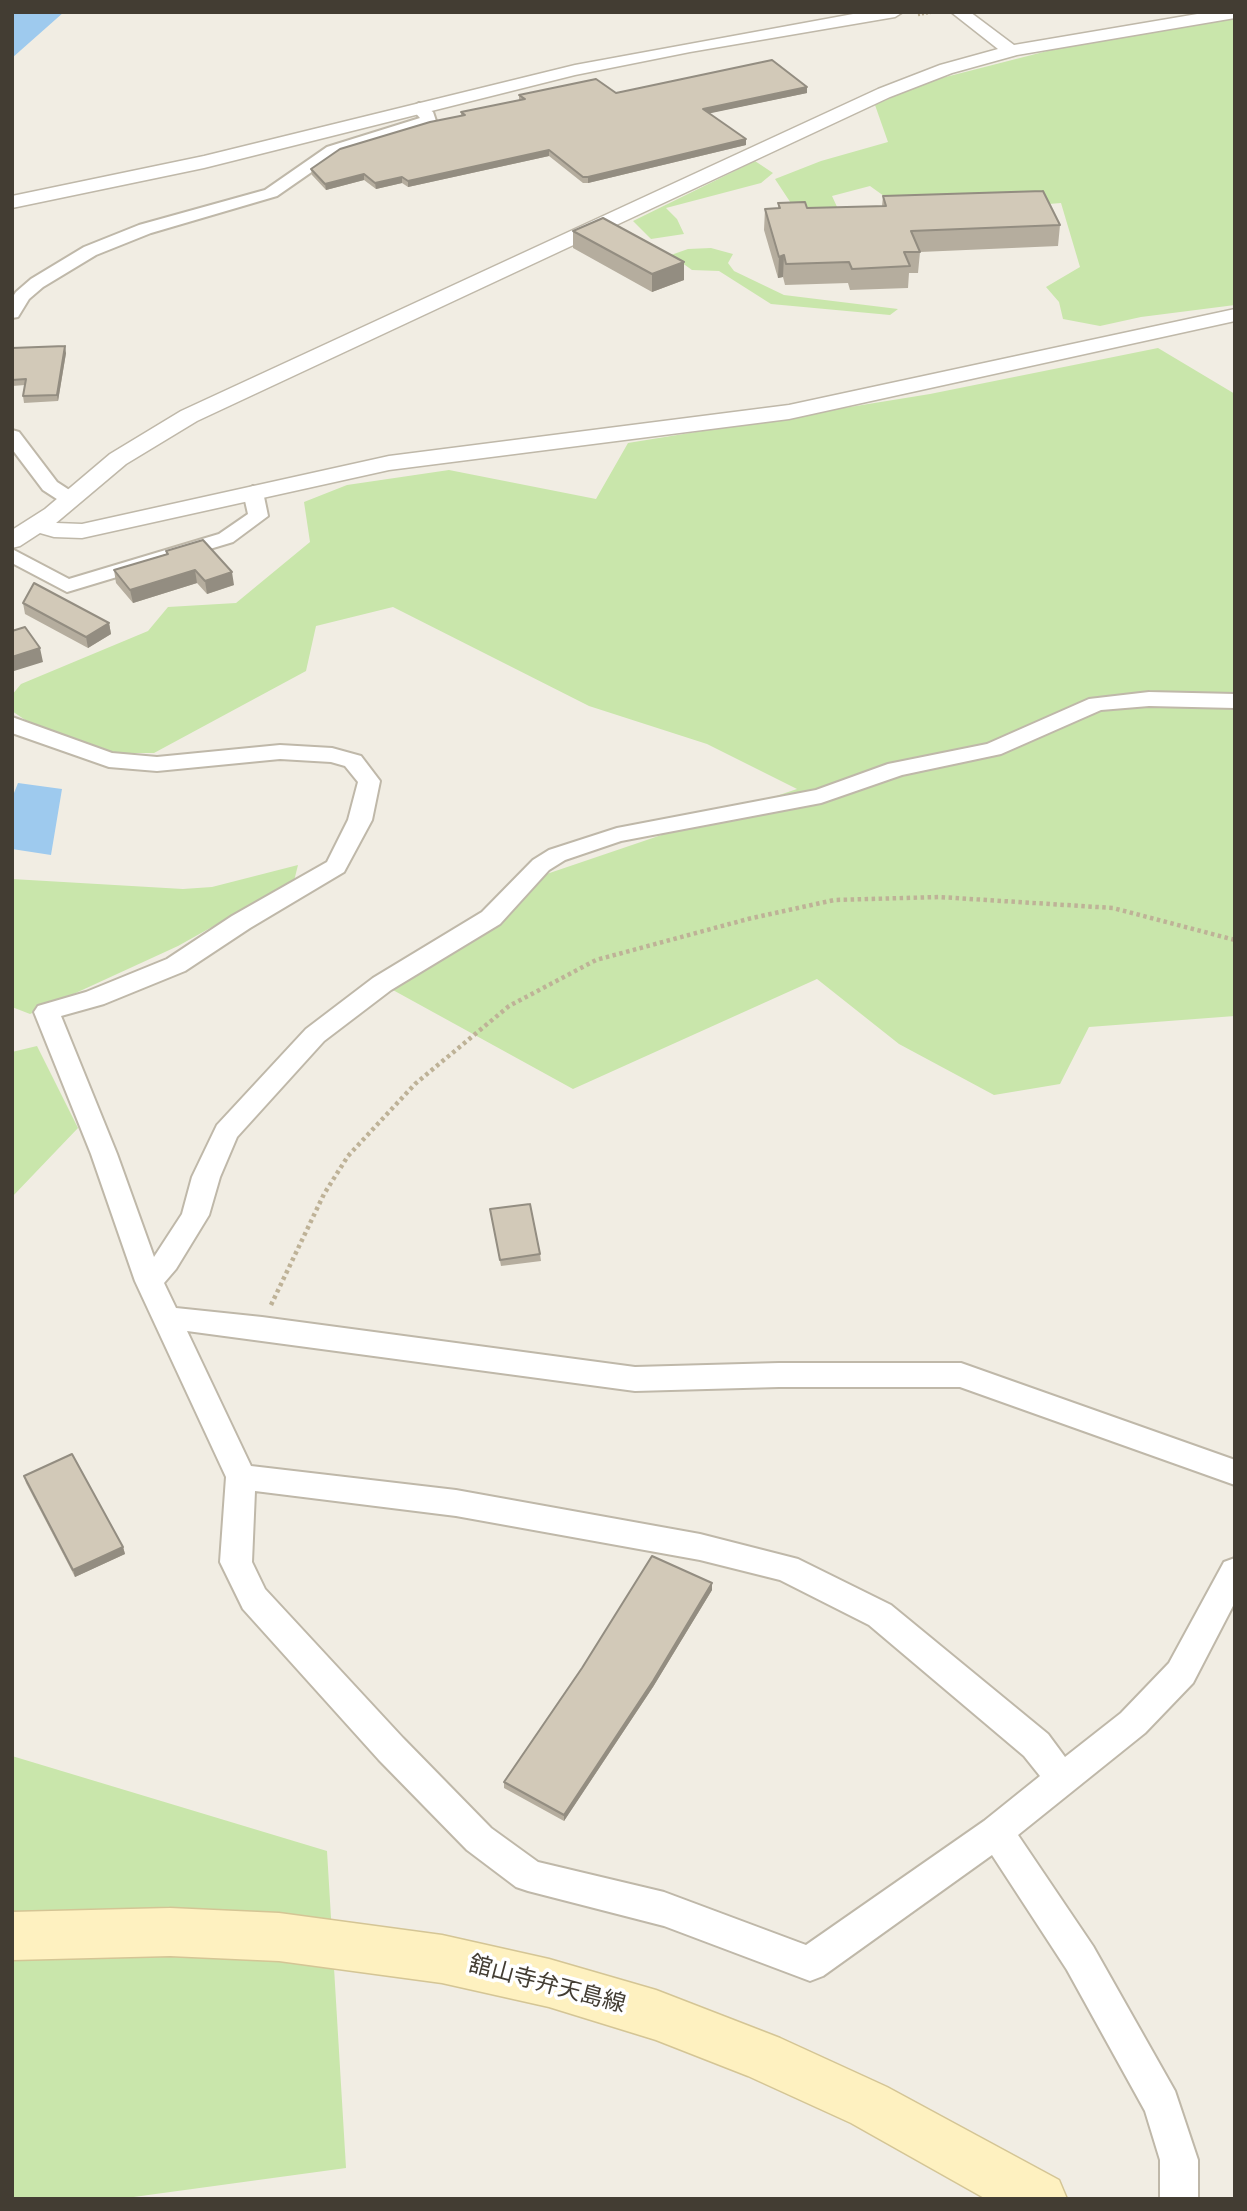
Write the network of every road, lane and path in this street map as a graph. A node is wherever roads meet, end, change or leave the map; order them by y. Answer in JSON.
{"nodes":[{"id":1,"x":895,"y":12,"type":"edge"},
{"id":2,"x":959,"y":12,"type":"edge"},
{"id":3,"x":1235,"y":13,"type":"edge"},
{"id":4,"x":1011,"y":51,"type":"junction"},
{"id":5,"x":419,"y":108,"type":"junction"},
{"id":6,"x":312,"y":135,"type":"junction"},
{"id":7,"x":332,"y":151,"type":"junction"},
{"id":8,"x":12,"y":202,"type":"edge"},
{"id":9,"x":12,"y":313,"type":"edge"},
{"id":10,"x":1235,"y":315,"type":"edge"},
{"id":11,"x":12,"y":436,"type":"edge"},
{"id":12,"x":253,"y":492,"type":"junction"},
{"id":13,"x":70,"y":499,"type":"junction"},
{"id":14,"x":38,"y":525,"type":"junction"},
{"id":15,"x":12,"y":541,"type":"edge"},
{"id":16,"x":12,"y":555,"type":"edge"},
{"id":17,"x":1235,"y":701,"type":"edge"},
{"id":18,"x":12,"y":724,"type":"edge"},
{"id":19,"x":1235,"y":940,"type":"edge"},
{"id":20,"x":149,"y":1281,"type":"junction"},
{"id":21,"x":166,"y":1318,"type":"junction"},
{"id":22,"x":261,"y":1328,"type":"junction"},
{"id":23,"x":1235,"y":1473,"type":"edge"},
{"id":24,"x":241,"y":1477,"type":"junction"},
{"id":25,"x":1235,"y":1571,"type":"edge"},
{"id":26,"x":1062,"y":1778,"type":"junction"},
{"id":27,"x":996,"y":1832,"type":"junction"},
{"id":28,"x":12,"y":1936,"type":"edge"},
{"id":29,"x":1040,"y":2199,"type":"edge"},
{"id":30,"x":1179,"y":2199,"type":"edge"}],
"edges":[{"from":1,"to":5,"type":"street"},
{"from":2,"to":4,"type":"street"},
{"from":3,"to":4,"type":"street"},
{"from":4,"to":13,"type":"street"},
{"from":5,"to":6,"type":"street"},
{"from":5,"to":7,"type":"street"},
{"from":6,"to":7,"type":"street"},
{"from":6,"to":8,"type":"street"},
{"from":7,"to":9,"type":"street"},
{"from":10,"to":12,"type":"street"},
{"from":11,"to":13,"type":"street"},
{"from":12,"to":14,"type":"street"},
{"from":12,"to":16,"type":"street"},
{"from":13,"to":14,"type":"street"},
{"from":14,"to":15,"type":"street"},
{"from":17,"to":20,"type":"street"},
{"from":18,"to":20,"type":"street"},
{"from":19,"to":22,"type":"path"},
{"from":20,"to":21,"type":"street"},
{"from":21,"to":22,"type":"street"},
{"from":21,"to":24,"type":"street"},
{"from":22,"to":23,"type":"street"},
{"from":24,"to":26,"type":"street"},
{"from":24,"to":27,"type":"street"},
{"from":25,"to":26,"type":"street"},
{"from":26,"to":27,"type":"street"},
{"from":27,"to":30,"type":"street"},
{"from":28,"to":29,"type":"main road","name":"舘山寺弁天島線"}]}
